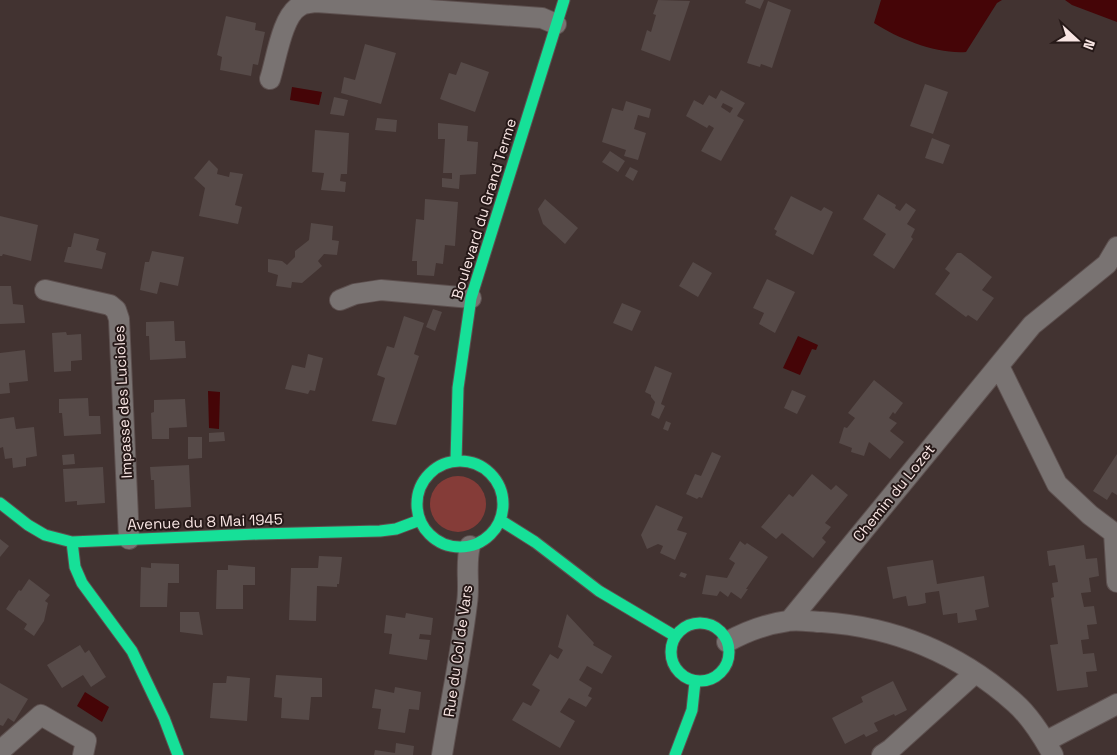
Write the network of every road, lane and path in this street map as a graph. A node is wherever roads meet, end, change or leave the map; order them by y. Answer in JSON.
{"nodes":[{"id":1,"x":564,"y":0,"type":"edge"},
{"id":2,"x":556,"y":24,"type":"junction"},
{"id":3,"x":270,"y":79,"type":"dead end"},
{"id":4,"x":1117,"y":247,"type":"edge"},
{"id":5,"x":45,"y":290,"type":"dead end"},
{"id":6,"x":471,"y":298,"type":"junction"},
{"id":7,"x":340,"y":300,"type":"dead end"},
{"id":8,"x":999,"y":366,"type":"junction"},
{"id":9,"x":456,"y":462,"type":"junction"},
{"id":10,"x":0,"y":504,"type":"edge"},
{"id":11,"x":420,"y":520,"type":"junction"},
{"id":12,"x":500,"y":520,"type":"junction"},
{"id":13,"x":1115,"y":533,"type":"edge"},
{"id":14,"x":130,"y":539,"type":"junction"},
{"id":15,"x":72,"y":542,"type":"junction"},
{"id":16,"x":470,"y":546,"type":"junction"},
{"id":17,"x":1117,"y":582,"type":"edge"},
{"id":18,"x":790,"y":620,"type":"junction"},
{"id":19,"x":675,"y":636,"type":"junction"},
{"id":20,"x":728,"y":642,"type":"junction"},
{"id":21,"x":975,"y":673,"type":"junction"},
{"id":22,"x":695,"y":682,"type":"junction"},
{"id":23,"x":1117,"y":704,"type":"edge"},
{"id":24,"x":1050,"y":749,"type":"edge"},
{"id":25,"x":0,"y":751,"type":"edge"},
{"id":26,"x":83,"y":755,"type":"edge"},
{"id":27,"x":178,"y":755,"type":"edge"},
{"id":28,"x":442,"y":755,"type":"edge"},
{"id":29,"x":675,"y":755,"type":"edge"},
{"id":30,"x":882,"y":755,"type":"edge"}],
"edges":[{"from":1,"to":2,"type":"street","name":"Boulevard du Grand Terme"},
{"from":2,"to":3,"type":"street"},
{"from":2,"to":6,"type":"street","name":"Boulevard du Grand Terme"},
{"from":4,"to":8,"type":"street","name":"Chemin du Lozet"},
{"from":5,"to":14,"type":"street","name":"Impasse des Lucioles"},
{"from":6,"to":7,"type":"street"},
{"from":6,"to":9,"type":"street","name":"Boulevard du Grand Terme"},
{"from":8,"to":13,"type":"street"},
{"from":8,"to":18,"type":"street","name":"Chemin du Lozet"},
{"from":9,"to":11,"type":"street"},
{"from":9,"to":12,"type":"street"},
{"from":10,"to":15,"type":"street","name":"Avenue du 8 Mai 1945"},
{"from":11,"to":14,"type":"street","name":"Avenue du 8 Mai 1945"},
{"from":11,"to":16,"type":"street"},
{"from":12,"to":16,"type":"street"},
{"from":12,"to":19,"type":"street"},
{"from":13,"to":17,"type":"street"},
{"from":14,"to":15,"type":"street","name":"Avenue du 8 Mai 1945"},
{"from":15,"to":27,"type":"street"},
{"from":16,"to":28,"type":"street","name":"Rue du Col de Vars"},
{"from":18,"to":20,"type":"street"},
{"from":18,"to":21,"type":"street"},
{"from":19,"to":20,"type":"street"},
{"from":19,"to":22,"type":"street"},
{"from":20,"to":22,"type":"street"},
{"from":21,"to":24,"type":"street"},
{"from":21,"to":30,"type":"street"},
{"from":22,"to":29,"type":"street"},
{"from":23,"to":24,"type":"street"},
{"from":25,"to":26,"type":"street"}]}
